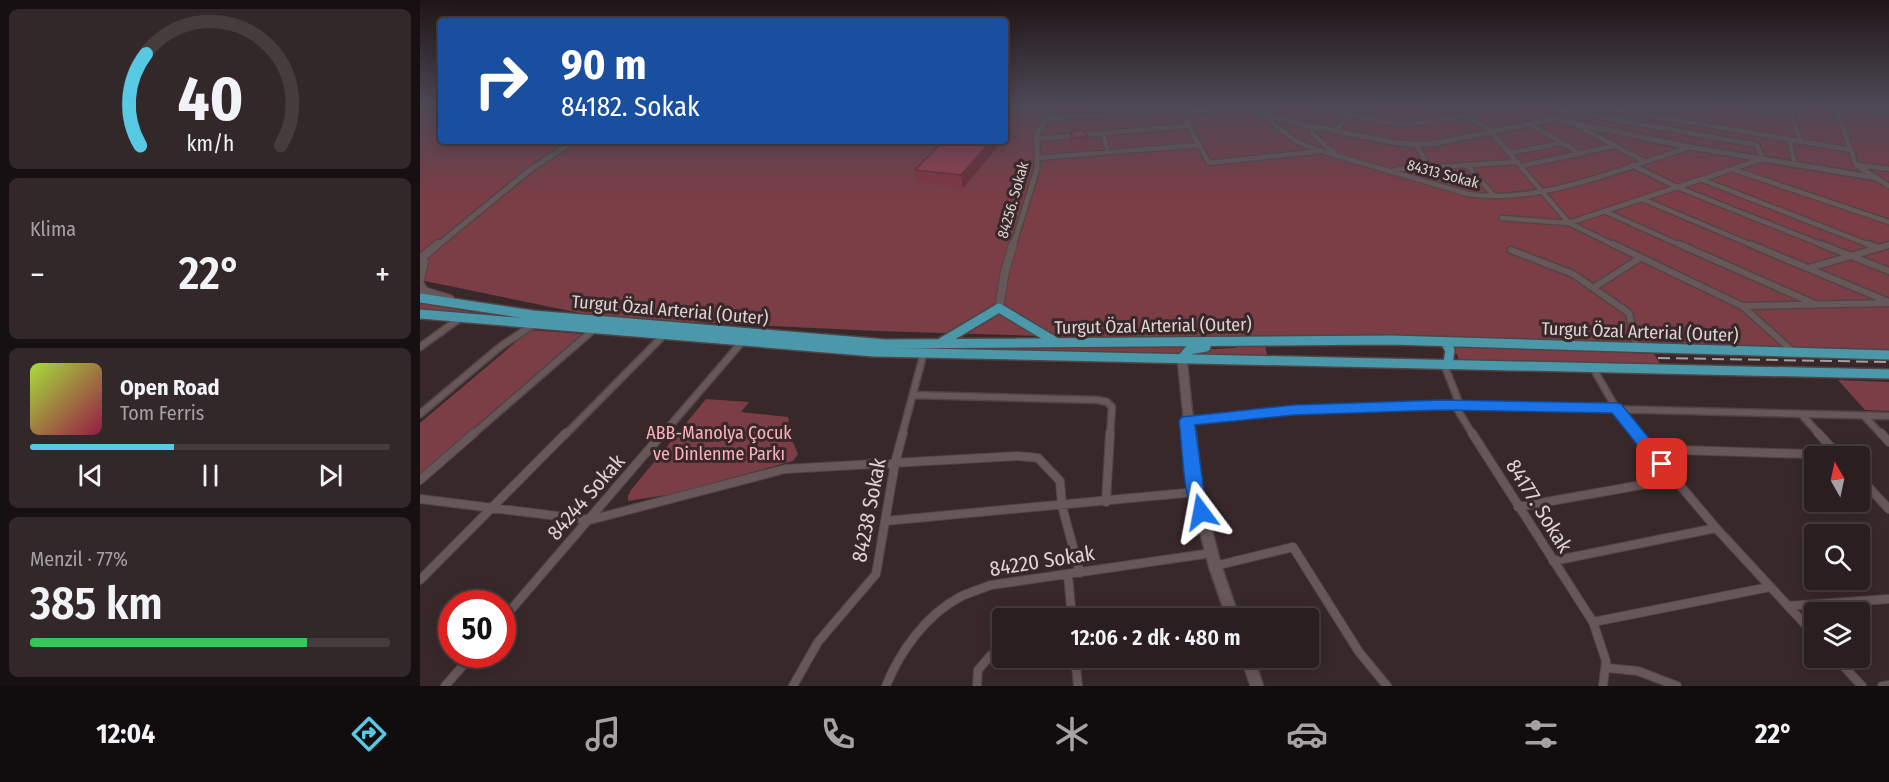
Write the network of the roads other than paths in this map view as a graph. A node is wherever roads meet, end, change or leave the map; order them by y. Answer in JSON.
{"nodes":[{"id":1,"x":1037,"y":135,"type":"edge"},
{"id":2,"x":1089,"y":135,"type":"edge"},
{"id":3,"x":1103,"y":135,"type":"edge"},
{"id":4,"x":1193,"y":135,"type":"edge"},
{"id":5,"x":1288,"y":135,"type":"edge"},
{"id":6,"x":1314,"y":135,"type":"edge"},
{"id":7,"x":1353,"y":135,"type":"edge"},
{"id":8,"x":1480,"y":135,"type":"edge"},
{"id":9,"x":1494,"y":135,"type":"edge"},
{"id":10,"x":1548,"y":135,"type":"edge"},
{"id":11,"x":1594,"y":135,"type":"edge"},
{"id":12,"x":1628,"y":135,"type":"edge"},
{"id":13,"x":1701,"y":135,"type":"edge"},
{"id":14,"x":1765,"y":135,"type":"edge"},
{"id":15,"x":1799,"y":135,"type":"edge"},
{"id":16,"x":1846,"y":135,"type":"edge"},
{"id":17,"x":1036,"y":139,"type":"junction"},
{"id":18,"x":1794,"y":140,"type":"junction"},
{"id":19,"x":1801,"y":142,"type":"junction"},
{"id":20,"x":1562,"y":143,"type":"junction"},
{"id":21,"x":569,"y":144,"type":"edge"},
{"id":22,"x":1198,"y":145,"type":"junction"},
{"id":23,"x":1417,"y":146,"type":"junction"},
{"id":24,"x":1614,"y":146,"type":"junction"},
{"id":25,"x":1690,"y":147,"type":"junction"},
{"id":26,"x":1851,"y":150,"type":"junction"},
{"id":27,"x":1321,"y":151,"type":"junction"},
{"id":28,"x":1108,"y":152,"type":"junction"},
{"id":29,"x":1509,"y":153,"type":"junction"},
{"id":30,"x":1579,"y":153,"type":"junction"},
{"id":31,"x":1340,"y":157,"type":"junction"},
{"id":32,"x":1037,"y":158,"type":"junction"},
{"id":33,"x":1762,"y":159,"type":"junction"},
{"id":34,"x":1645,"y":162,"type":"junction"},
{"id":35,"x":1519,"y":164,"type":"junction"},
{"id":36,"x":1467,"y":165,"type":"junction"},
{"id":37,"x":1632,"y":165,"type":"junction"},
{"id":38,"x":1795,"y":165,"type":"junction"},
{"id":39,"x":1856,"y":165,"type":"junction"},
{"id":40,"x":1429,"y":168,"type":"junction"},
{"id":41,"x":1734,"y":170,"type":"junction"},
{"id":42,"x":1889,"y":170,"type":"edge"},
{"id":43,"x":1389,"y":172,"type":"junction"},
{"id":44,"x":1877,"y":178,"type":"junction"},
{"id":45,"x":1702,"y":179,"type":"junction"},
{"id":46,"x":1889,"y":186,"type":"edge"},
{"id":47,"x":1677,"y":187,"type":"junction"},
{"id":48,"x":1544,"y":193,"type":"junction"},
{"id":49,"x":1494,"y":196,"type":"junction"},
{"id":50,"x":1641,"y":198,"type":"junction"},
{"id":51,"x":1604,"y":211,"type":"junction"},
{"id":52,"x":1502,"y":218,"type":"dead end"},
{"id":53,"x":1889,"y":222,"type":"edge"},
{"id":54,"x":1569,"y":223,"type":"junction"},
{"id":55,"x":1889,"y":245,"type":"edge"},
{"id":56,"x":1878,"y":248,"type":"junction"},
{"id":57,"x":1511,"y":250,"type":"dead end"},
{"id":58,"x":1850,"y":255,"type":"junction"},
{"id":59,"x":1640,"y":258,"type":"junction"},
{"id":60,"x":421,"y":263,"type":"edge"},
{"id":61,"x":1808,"y":268,"type":"junction"},
{"id":62,"x":1889,"y":271,"type":"edge"},
{"id":63,"x":420,"y":279,"type":"edge"},
{"id":64,"x":420,"y":284,"type":"edge"},
{"id":65,"x":1593,"y":288,"type":"junction"},
{"id":66,"x":420,"y":298,"type":"edge"},
{"id":67,"x":453,"y":303,"type":"junction"},
{"id":68,"x":1889,"y":303,"type":"edge"},
{"id":69,"x":1815,"y":304,"type":"junction"},
{"id":70,"x":1742,"y":306,"type":"junction"},
{"id":71,"x":999,"y":308,"type":"junction"},
{"id":72,"x":420,"y":314,"type":"edge"},
{"id":73,"x":459,"y":318,"type":"junction"},
{"id":74,"x":420,"y":322,"type":"edge"},
{"id":75,"x":533,"y":325,"type":"junction"},
{"id":76,"x":594,"y":330,"type":"junction"},
{"id":77,"x":663,"y":336,"type":"junction"},
{"id":78,"x":1256,"y":341,"type":"junction"},
{"id":79,"x":742,"y":342,"type":"junction"},
{"id":80,"x":1445,"y":342,"type":"junction"},
{"id":81,"x":939,"y":344,"type":"junction"},
{"id":82,"x":1058,"y":344,"type":"junction"},
{"id":83,"x":420,"y":347,"type":"edge"},
{"id":84,"x":1637,"y":350,"type":"junction"},
{"id":85,"x":924,"y":352,"type":"junction"},
{"id":86,"x":1795,"y":353,"type":"junction"},
{"id":87,"x":1889,"y":355,"type":"edge"},
{"id":88,"x":1182,"y":358,"type":"junction"},
{"id":89,"x":1446,"y":364,"type":"junction"},
{"id":90,"x":1593,"y":368,"type":"junction"},
{"id":91,"x":1889,"y":374,"type":"edge"},
{"id":92,"x":913,"y":395,"type":"junction"},
{"id":93,"x":1457,"y":405,"type":"junction"},
{"id":94,"x":1616,"y":408,"type":"junction"},
{"id":95,"x":420,"y":414,"type":"edge"},
{"id":96,"x":1801,"y":414,"type":"junction"},
{"id":97,"x":1864,"y":416,"type":"junction"},
{"id":98,"x":1889,"y":416,"type":"edge"},
{"id":99,"x":1187,"y":421,"type":"junction"},
{"id":100,"x":1889,"y":442,"type":"edge"},
{"id":101,"x":1830,"y":446,"type":"edge"},
{"id":102,"x":1649,"y":449,"type":"junction"},
{"id":103,"x":1804,"y":455,"type":"edge"},
{"id":104,"x":895,"y":463,"type":"junction"},
{"id":105,"x":1675,"y":479,"type":"junction"},
{"id":106,"x":420,"y":480,"type":"edge"},
{"id":107,"x":1870,"y":489,"type":"edge"},
{"id":108,"x":1196,"y":492,"type":"junction"},
{"id":109,"x":420,"y":499,"type":"edge"},
{"id":110,"x":1107,"y":502,"type":"junction"},
{"id":111,"x":1062,"y":506,"type":"junction"},
{"id":112,"x":1518,"y":507,"type":"junction"},
{"id":113,"x":491,"y":509,"type":"junction"},
{"id":114,"x":1889,"y":509,"type":"edge"},
{"id":115,"x":590,"y":520,"type":"junction"},
{"id":116,"x":885,"y":521,"type":"junction"},
{"id":117,"x":1716,"y":528,"type":"junction"},
{"id":118,"x":1214,"y":559,"type":"junction"},
{"id":119,"x":1553,"y":561,"type":"junction"},
{"id":120,"x":1080,"y":573,"type":"junction"},
{"id":121,"x":1068,"y":575,"type":"junction"},
{"id":122,"x":420,"y":580,"type":"edge"},
{"id":123,"x":1770,"y":587,"type":"junction"},
{"id":124,"x":1889,"y":599,"type":"edge"},
{"id":125,"x":516,"y":604,"type":"edge"},
{"id":126,"x":1788,"y":606,"type":"junction"},
{"id":127,"x":1071,"y":608,"type":"edge"},
{"id":128,"x":1230,"y":608,"type":"edge"},
{"id":129,"x":1593,"y":622,"type":"junction"},
{"id":130,"x":1804,"y":623,"type":"edge"},
{"id":131,"x":992,"y":655,"type":"edge"},
{"id":132,"x":461,"y":668,"type":"edge"},
{"id":133,"x":1076,"y":668,"type":"edge"},
{"id":134,"x":1250,"y":668,"type":"edge"},
{"id":135,"x":1608,"y":668,"type":"junction"},
{"id":136,"x":1846,"y":668,"type":"edge"},
{"id":137,"x":1255,"y":685,"type":"edge"},
{"id":138,"x":1889,"y":685,"type":"edge"},
{"id":139,"x":445,"y":686,"type":"edge"},
{"id":140,"x":793,"y":686,"type":"edge"},
{"id":141,"x":886,"y":686,"type":"edge"},
{"id":142,"x":977,"y":686,"type":"edge"},
{"id":143,"x":1078,"y":686,"type":"edge"},
{"id":144,"x":1387,"y":686,"type":"edge"},
{"id":145,"x":1603,"y":686,"type":"edge"},
{"id":146,"x":1677,"y":686,"type":"edge"},
{"id":147,"x":1862,"y":686,"type":"edge"},
{"id":148,"x":1882,"y":686,"type":"edge"}],
"edges":[{"from":1,"to":17,"type":"street","name":"84256. Sokak"},
{"from":2,"to":17,"type":"street"},
{"from":3,"to":28,"type":"street"},
{"from":4,"to":22,"type":"street"},
{"from":5,"to":27,"type":"street"},
{"from":6,"to":31,"type":"street"},
{"from":7,"to":23,"type":"street"},
{"from":8,"to":23,"type":"street"},
{"from":9,"to":29,"type":"street"},
{"from":10,"to":20,"type":"street"},
{"from":11,"to":24,"type":"street"},
{"from":12,"to":25,"type":"street"},
{"from":13,"to":33,"type":"street"},
{"from":14,"to":18,"type":"street"},
{"from":15,"to":19,"type":"street"},
{"from":16,"to":26,"type":"street"},
{"from":17,"to":32,"type":"street","name":"84256. Sokak"},
{"from":18,"to":19,"type":"street"},
{"from":18,"to":38,"type":"street"},
{"from":19,"to":26,"type":"street"},
{"from":20,"to":29,"type":"street"},
{"from":20,"to":30,"type":"street"},
{"from":21,"to":60,"type":"street"},
{"from":22,"to":27,"type":"street","name":"84313 Sokak"},
{"from":22,"to":28,"type":"street"},
{"from":23,"to":40,"type":"street"},
{"from":24,"to":30,"type":"street"},
{"from":24,"to":34,"type":"street"},
{"from":25,"to":33,"type":"street"},
{"from":25,"to":34,"type":"street","name":"84313 Sokak"},
{"from":26,"to":39,"type":"street"},
{"from":27,"to":31,"type":"street","name":"84313 Sokak"},
{"from":28,"to":32,"type":"street"},
{"from":29,"to":35,"type":"street"},
{"from":30,"to":35,"type":"street"},
{"from":31,"to":43,"type":"street","name":"84313 Sokak"},
{"from":32,"to":71,"type":"street","name":"84256. Sokak"},
{"from":33,"to":38,"type":"street"},
{"from":33,"to":41,"type":"street"},
{"from":34,"to":37,"type":"street","name":"84313 Sokak"},
{"from":35,"to":36,"type":"street"},
{"from":35,"to":48,"type":"street"},
{"from":36,"to":40,"type":"street"},
{"from":36,"to":49,"type":"street"},
{"from":37,"to":47,"type":"street"},
{"from":37,"to":48,"type":"street","name":"84313 Sokak"},
{"from":38,"to":44,"type":"street"},
{"from":39,"to":42,"type":"street"},
{"from":39,"to":44,"type":"street"},
{"from":40,"to":43,"type":"street"},
{"from":41,"to":45,"type":"street"},
{"from":41,"to":53,"type":"street"},
{"from":43,"to":49,"type":"street","name":"84313 Sokak"},
{"from":44,"to":46,"type":"street"},
{"from":45,"to":47,"type":"street"},
{"from":45,"to":56,"type":"street"},
{"from":47,"to":50,"type":"street"},
{"from":47,"to":58,"type":"street"},
{"from":48,"to":49,"type":"street","name":"84313 Sokak"},
{"from":48,"to":54,"type":"street"},
{"from":50,"to":51,"type":"street"},
{"from":50,"to":61,"type":"street"},
{"from":51,"to":54,"type":"street"},
{"from":51,"to":69,"type":"street"},
{"from":52,"to":54,"type":"street"},
{"from":54,"to":59,"type":"street"},
{"from":55,"to":56,"type":"street"},
{"from":56,"to":58,"type":"street"},
{"from":57,"to":65,"type":"street"},
{"from":58,"to":61,"type":"street"},
{"from":58,"to":62,"type":"street"},
{"from":59,"to":65,"type":"street"},
{"from":59,"to":70,"type":"street"},
{"from":60,"to":63,"type":"street"},
{"from":61,"to":68,"type":"street"},
{"from":64,"to":67,"type":"street"},
{"from":65,"to":84,"type":"street"},
{"from":66,"to":67,"type":"main road","name":"Turgut Özal Arterial (Outer)"},
{"from":67,"to":81,"type":"main road","name":"Turgut Özal Arterial (Outer)"},
{"from":68,"to":69,"type":"street"},
{"from":69,"to":70,"type":"street"},
{"from":70,"to":86,"type":"street"},
{"from":71,"to":81,"type":"main road"},
{"from":71,"to":82,"type":"main road"},
{"from":72,"to":73,"type":"main road","name":"Turgut Özal Arterial (Outer)"},
{"from":73,"to":74,"type":"main road"},
{"from":73,"to":75,"type":"main road","name":"Turgut Özal Arterial (Outer)"},
{"from":73,"to":83,"type":"street"},
{"from":75,"to":76,"type":"main road","name":"Turgut Özal Arterial (Outer)"},
{"from":75,"to":95,"type":"street"},
{"from":76,"to":77,"type":"main road","name":"Turgut Özal Arterial (Outer)"},
{"from":76,"to":106,"type":"street"},
{"from":77,"to":79,"type":"main road","name":"Turgut Özal Arterial (Outer)"},
{"from":77,"to":113,"type":"street"},
{"from":78,"to":80,"type":"main road","name":"Turgut Özal Arterial (Outer)"},
{"from":78,"to":82,"type":"main road","name":"Turgut Özal Arterial (Outer)"},
{"from":78,"to":88,"type":"main road"},
{"from":79,"to":85,"type":"main road","name":"Turgut Özal Arterial (Outer)"},
{"from":79,"to":115,"type":"street","name":"84244 Sokak"},
{"from":80,"to":84,"type":"main road","name":"Turgut Özal Arterial (Outer)"},
{"from":80,"to":89,"type":"main road"},
{"from":81,"to":82,"type":"main road","name":"Turgut Özal Arterial (Outer)"},
{"from":84,"to":86,"type":"main road","name":"Turgut Özal Arterial (Outer)"},
{"from":85,"to":88,"type":"main road","name":"Turgut Özal Arterial (Outer)"},
{"from":85,"to":92,"type":"street","name":"84238 Sokak"},
{"from":86,"to":87,"type":"main road","name":"Turgut Özal Arterial (Outer)"},
{"from":88,"to":89,"type":"main road","name":"Turgut Özal Arterial (Outer)"},
{"from":88,"to":99,"type":"main road"},
{"from":89,"to":90,"type":"main road","name":"Turgut Özal Arterial (Outer)"},
{"from":89,"to":93,"type":"street","name":"84177. Sokak"},
{"from":90,"to":91,"type":"main road","name":"Turgut Özal Arterial (Outer)"},
{"from":90,"to":94,"type":"street"},
{"from":92,"to":104,"type":"street","name":"84238 Sokak"},
{"from":92,"to":110,"type":"street"},
{"from":93,"to":94,"type":"street"},
{"from":93,"to":99,"type":"street"},
{"from":93,"to":112,"type":"street","name":"84177. Sokak"},
{"from":94,"to":96,"type":"street"},
{"from":94,"to":102,"type":"street"},
{"from":96,"to":97,"type":"street"},
{"from":96,"to":101,"type":"street"},
{"from":97,"to":98,"type":"street"},
{"from":97,"to":100,"type":"street"},
{"from":99,"to":108,"type":"main road"},
{"from":102,"to":103,"type":"street"},
{"from":102,"to":105,"type":"street"},
{"from":104,"to":111,"type":"street"},
{"from":104,"to":115,"type":"street"},
{"from":104,"to":116,"type":"street","name":"84238 Sokak"},
{"from":105,"to":112,"type":"street"},
{"from":105,"to":117,"type":"street"},
{"from":107,"to":114,"type":"street"},
{"from":108,"to":110,"type":"street"},
{"from":108,"to":118,"type":"main road"},
{"from":109,"to":113,"type":"street"},
{"from":110,"to":111,"type":"street"},
{"from":111,"to":116,"type":"street"},
{"from":111,"to":120,"type":"street"},
{"from":112,"to":119,"type":"street","name":"84177. Sokak"},
{"from":113,"to":115,"type":"street"},
{"from":113,"to":122,"type":"street"},
{"from":115,"to":125,"type":"street","name":"84244 Sokak"},
{"from":116,"to":140,"type":"street","name":"84238 Sokak"},
{"from":117,"to":119,"type":"street"},
{"from":117,"to":123,"type":"street"},
{"from":118,"to":120,"type":"street","name":"84220 Sokak"},
{"from":118,"to":128,"type":"main road"},
{"from":118,"to":144,"type":"street","name":"84220 Sokak"},
{"from":119,"to":129,"type":"street","name":"84177. Sokak"},
{"from":120,"to":121,"type":"street","name":"84220 Sokak"},
{"from":121,"to":127,"type":"street"},
{"from":121,"to":141,"type":"street","name":"84220 Sokak"},
{"from":123,"to":126,"type":"street"},
{"from":123,"to":129,"type":"street"},
{"from":124,"to":126,"type":"street"},
{"from":126,"to":130,"type":"street"},
{"from":129,"to":135,"type":"street","name":"84177. Sokak"},
{"from":131,"to":142,"type":"street"},
{"from":132,"to":139,"type":"street"},
{"from":133,"to":143,"type":"street"},
{"from":134,"to":137,"type":"main road"},
{"from":135,"to":145,"type":"street"},
{"from":135,"to":146,"type":"street"},
{"from":136,"to":147,"type":"street"},
{"from":138,"to":148,"type":"street"}]}
